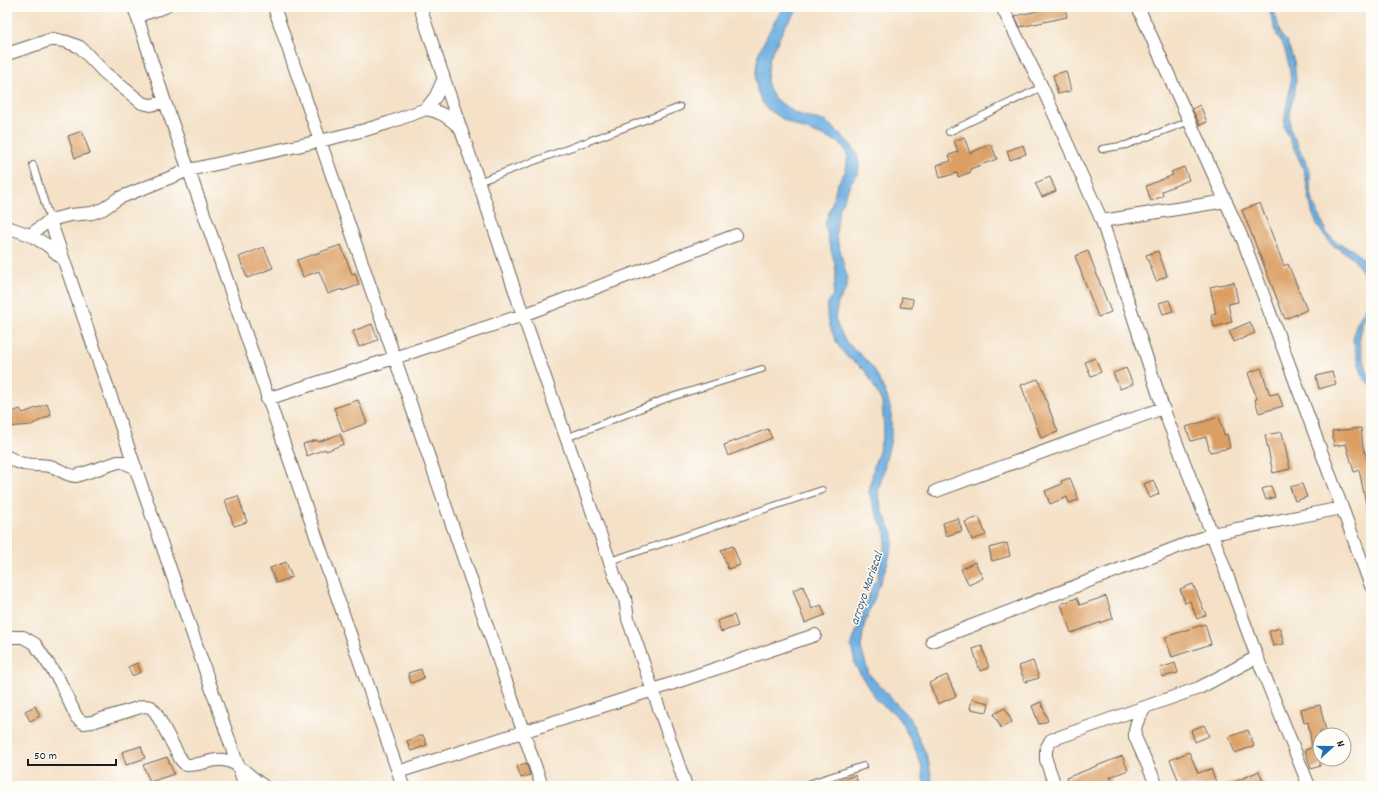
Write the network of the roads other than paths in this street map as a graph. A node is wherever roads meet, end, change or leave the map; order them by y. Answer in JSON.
{"nodes":[{"id":1,"x":165,"y":7,"type":"edge"},
{"id":2,"x":274,"y":7,"type":"edge"},
{"id":3,"x":420,"y":7,"type":"edge"},
{"id":4,"x":1002,"y":7,"type":"edge"},
{"id":5,"x":1138,"y":7,"type":"edge"},
{"id":6,"x":136,"y":12,"type":"edge"},
{"id":7,"x":7,"y":54,"type":"edge"},
{"id":8,"x":443,"y":80,"type":"junction"},
{"id":9,"x":1042,"y":88,"type":"junction"},
{"id":10,"x":165,"y":102,"type":"junction"},
{"id":11,"x":680,"y":107,"type":"dead end"},
{"id":12,"x":426,"y":109,"type":"junction"},
{"id":13,"x":1190,"y":121,"type":"junction"},
{"id":14,"x":460,"y":128,"type":"junction"},
{"id":15,"x":949,"y":132,"type":"dead end"},
{"id":16,"x":320,"y":141,"type":"junction"},
{"id":17,"x":1102,"y":149,"type":"dead end"},
{"id":18,"x":32,"y":165,"type":"dead end"},
{"id":19,"x":189,"y":170,"type":"junction"},
{"id":20,"x":478,"y":182,"type":"junction"},
{"id":21,"x":1226,"y":201,"type":"junction"},
{"id":22,"x":50,"y":220,"type":"junction"},
{"id":23,"x":1102,"y":220,"type":"junction"},
{"id":24,"x":7,"y":227,"type":"edge"},
{"id":25,"x":30,"y":235,"type":"junction"},
{"id":26,"x":736,"y":235,"type":"dead end"},
{"id":27,"x":64,"y":260,"type":"junction"},
{"id":28,"x":523,"y":315,"type":"junction"},
{"id":29,"x":394,"y":358,"type":"junction"},
{"id":30,"x":762,"y":369,"type":"dead end"},
{"id":31,"x":267,"y":399,"type":"junction"},
{"id":32,"x":1163,"y":408,"type":"junction"},
{"id":33,"x":566,"y":438,"type":"junction"},
{"id":34,"x":7,"y":457,"type":"edge"},
{"id":35,"x":136,"y":468,"type":"junction"},
{"id":36,"x":822,"y":490,"type":"dead end"},
{"id":37,"x":936,"y":492,"type":"dead end"},
{"id":38,"x":1342,"y":508,"type":"junction"},
{"id":39,"x":1212,"y":534,"type":"junction"},
{"id":40,"x":610,"y":561,"type":"junction"},
{"id":41,"x":1371,"y":586,"type":"edge"},
{"id":42,"x":815,"y":635,"type":"dead end"},
{"id":43,"x":7,"y":637,"type":"edge"},
{"id":44,"x":932,"y":641,"type":"dead end"},
{"id":45,"x":1256,"y":658,"type":"junction"},
{"id":46,"x":653,"y":690,"type":"junction"},
{"id":47,"x":1145,"y":708,"type":"junction"},
{"id":48,"x":523,"y":732,"type":"junction"},
{"id":49,"x":237,"y":764,"type":"junction"},
{"id":50,"x":863,"y":766,"type":"dead end"},
{"id":51,"x":398,"y":772,"type":"junction"},
{"id":52,"x":245,"y":786,"type":"edge"},
{"id":53,"x":264,"y":786,"type":"edge"},
{"id":54,"x":402,"y":786,"type":"edge"},
{"id":55,"x":542,"y":786,"type":"edge"},
{"id":56,"x":686,"y":786,"type":"edge"},
{"id":57,"x":802,"y":786,"type":"edge"},
{"id":58,"x":1055,"y":786,"type":"edge"},
{"id":59,"x":1158,"y":786,"type":"edge"},
{"id":60,"x":1309,"y":786,"type":"edge"}],
"edges":[{"from":1,"to":6,"type":"street"},
{"from":2,"to":16,"type":"street"},
{"from":3,"to":8,"type":"street"},
{"from":4,"to":9,"type":"street"},
{"from":5,"to":13,"type":"street"},
{"from":6,"to":10,"type":"street"},
{"from":7,"to":10,"type":"street"},
{"from":8,"to":12,"type":"street"},
{"from":8,"to":14,"type":"street"},
{"from":9,"to":15,"type":"lane"},
{"from":9,"to":23,"type":"street"},
{"from":10,"to":19,"type":"street"},
{"from":11,"to":20,"type":"lane"},
{"from":12,"to":14,"type":"street"},
{"from":12,"to":16,"type":"street"},
{"from":13,"to":17,"type":"lane"},
{"from":13,"to":21,"type":"street"},
{"from":14,"to":20,"type":"street"},
{"from":16,"to":19,"type":"street"},
{"from":16,"to":29,"type":"street"},
{"from":18,"to":22,"type":"lane"},
{"from":19,"to":22,"type":"street"},
{"from":19,"to":31,"type":"street"},
{"from":20,"to":28,"type":"street"},
{"from":21,"to":23,"type":"street"},
{"from":21,"to":38,"type":"street"},
{"from":22,"to":25,"type":"street"},
{"from":22,"to":27,"type":"street"},
{"from":23,"to":32,"type":"street"},
{"from":24,"to":25,"type":"street"},
{"from":25,"to":27,"type":"street"},
{"from":26,"to":28,"type":"street"},
{"from":27,"to":35,"type":"street"},
{"from":28,"to":29,"type":"street"},
{"from":28,"to":33,"type":"street"},
{"from":29,"to":31,"type":"street"},
{"from":29,"to":48,"type":"street"},
{"from":30,"to":33,"type":"lane"},
{"from":31,"to":51,"type":"street"},
{"from":32,"to":37,"type":"street"},
{"from":32,"to":39,"type":"street"},
{"from":33,"to":40,"type":"street"},
{"from":34,"to":35,"type":"street"},
{"from":35,"to":49,"type":"street"},
{"from":36,"to":40,"type":"lane"},
{"from":38,"to":39,"type":"street"},
{"from":38,"to":41,"type":"street"},
{"from":39,"to":44,"type":"street"},
{"from":39,"to":45,"type":"street"},
{"from":40,"to":46,"type":"street"},
{"from":42,"to":46,"type":"street"},
{"from":43,"to":49,"type":"street"},
{"from":45,"to":47,"type":"street"},
{"from":45,"to":60,"type":"street"},
{"from":46,"to":48,"type":"street"},
{"from":46,"to":56,"type":"street"},
{"from":47,"to":58,"type":"street"},
{"from":47,"to":59,"type":"street"},
{"from":48,"to":51,"type":"street"},
{"from":48,"to":55,"type":"street"},
{"from":49,"to":52,"type":"street"},
{"from":49,"to":53,"type":"street"},
{"from":50,"to":57,"type":"lane"},
{"from":51,"to":54,"type":"street"}]}
